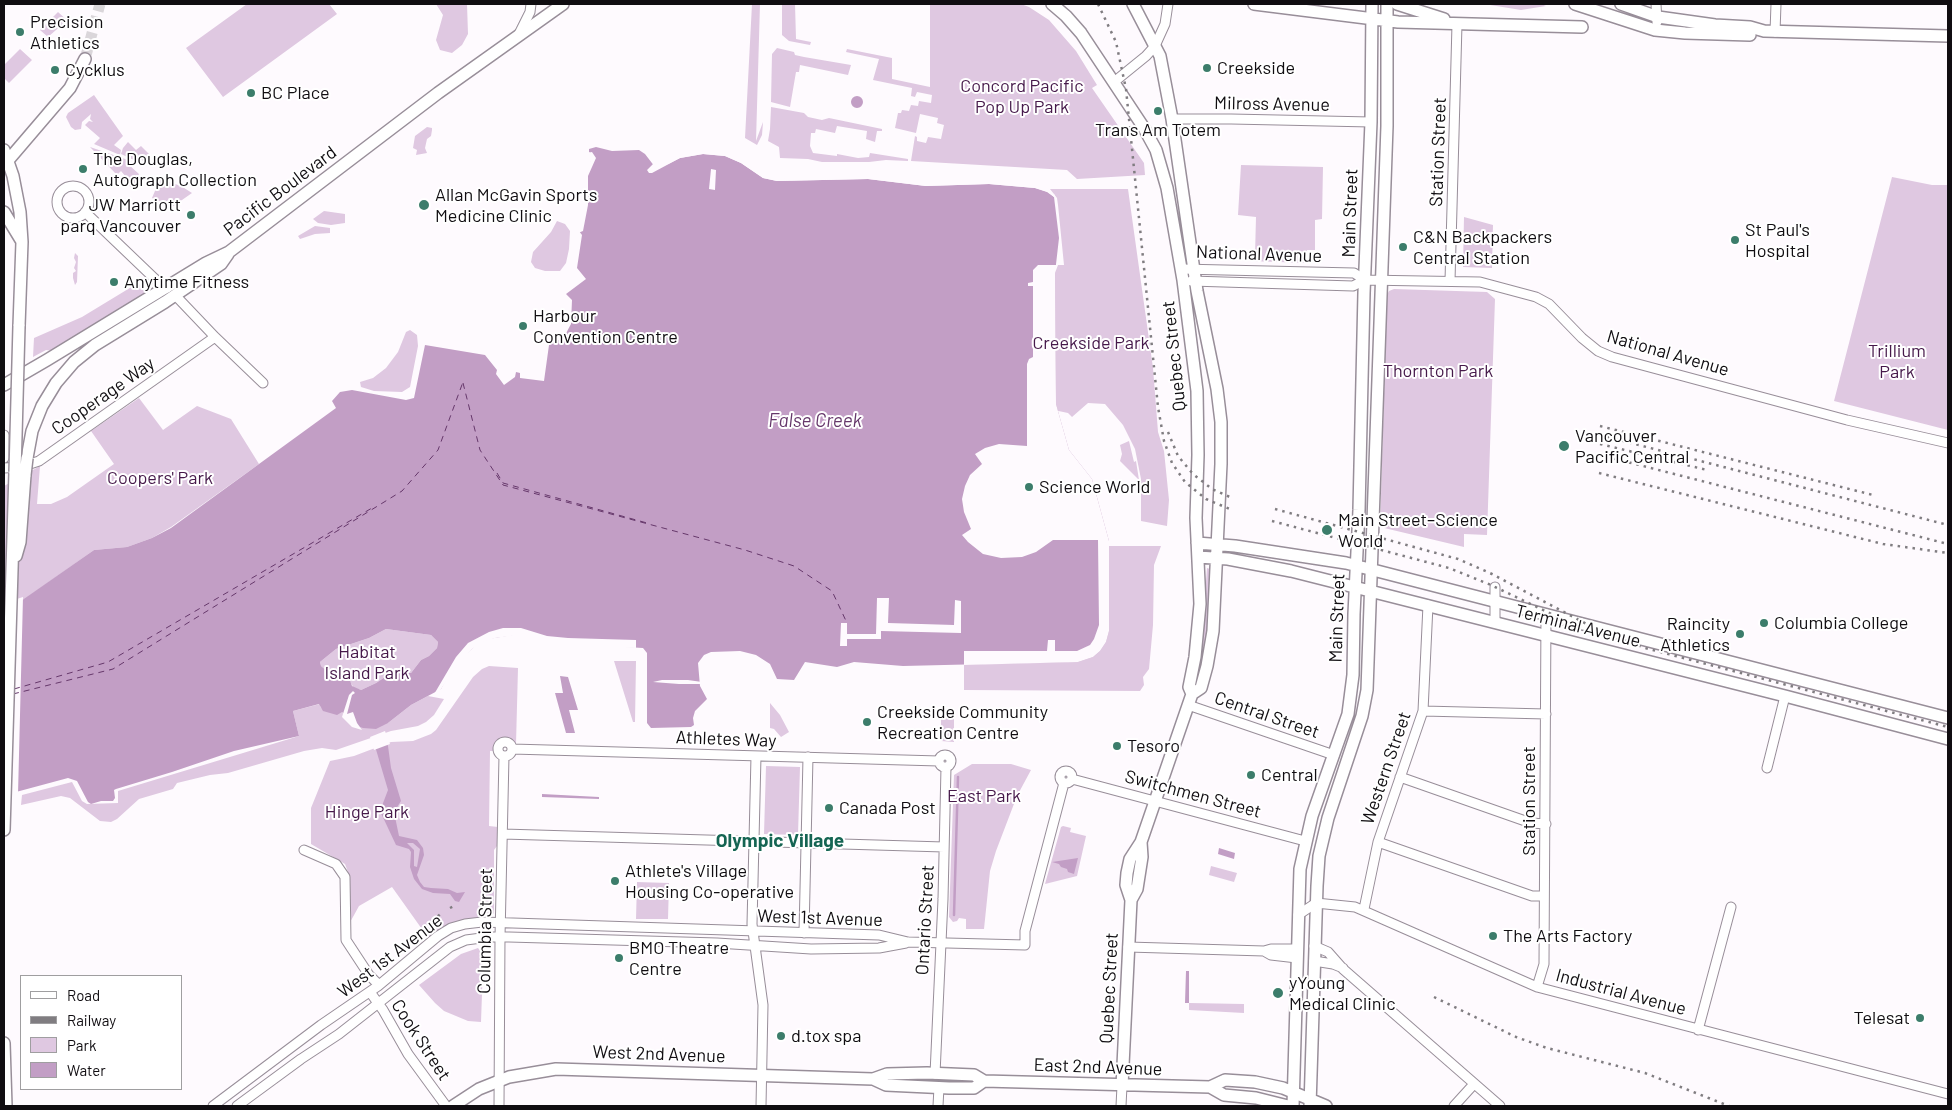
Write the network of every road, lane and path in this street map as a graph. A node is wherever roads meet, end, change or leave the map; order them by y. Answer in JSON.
{"nodes":[{"id":1,"x":531,"y":4,"type":"edge"},
{"id":2,"x":563,"y":4,"type":"edge"},
{"id":3,"x":1052,"y":4,"type":"edge"},
{"id":4,"x":1133,"y":4,"type":"edge"},
{"id":5,"x":1168,"y":4,"type":"edge"},
{"id":6,"x":1254,"y":4,"type":"edge"},
{"id":7,"x":1372,"y":4,"type":"edge"},
{"id":8,"x":1387,"y":4,"type":"edge"},
{"id":9,"x":1397,"y":4,"type":"edge"},
{"id":10,"x":1575,"y":4,"type":"edge"},
{"id":11,"x":1621,"y":4,"type":"edge"},
{"id":12,"x":1656,"y":4,"type":"edge"},
{"id":13,"x":1776,"y":4,"type":"edge"},
{"id":14,"x":1658,"y":17,"type":"junction"},
{"id":15,"x":1372,"y":19,"type":"junction"},
{"id":16,"x":1387,"y":21,"type":"junction"},
{"id":17,"x":1457,"y":24,"type":"junction"},
{"id":18,"x":1582,"y":27,"type":"dead end"},
{"id":19,"x":1655,"y":30,"type":"junction"},
{"id":20,"x":1770,"y":31,"type":"junction"},
{"id":21,"x":1946,"y":34,"type":"edge"},
{"id":22,"x":518,"y":37,"type":"junction"},
{"id":23,"x":1155,"y":46,"type":"junction"},
{"id":24,"x":85,"y":58,"type":"tunnel mouth"},
{"id":25,"x":1114,"y":82,"type":"junction"},
{"id":26,"x":1172,"y":119,"type":"junction"},
{"id":27,"x":1371,"y":122,"type":"junction"},
{"id":28,"x":5,"y":158,"type":"edge"},
{"id":29,"x":4,"y":212,"type":"edge"},
{"id":30,"x":85,"y":212,"type":"dead end"},
{"id":31,"x":22,"y":242,"type":"junction"},
{"id":32,"x":1194,"y":269,"type":"junction"},
{"id":33,"x":1182,"y":274,"type":"junction"},
{"id":34,"x":1365,"y":280,"type":"junction"},
{"id":35,"x":1380,"y":280,"type":"junction"},
{"id":36,"x":1450,"y":281,"type":"junction"},
{"id":37,"x":1196,"y":282,"type":"junction"},
{"id":38,"x":169,"y":295,"type":"junction"},
{"id":39,"x":215,"y":338,"type":"junction"},
{"id":40,"x":263,"y":383,"type":"dead end"},
{"id":41,"x":4,"y":384,"type":"edge"},
{"id":42,"x":4,"y":435,"type":"edge"},
{"id":43,"x":1948,"y":443,"type":"edge"},
{"id":44,"x":4,"y":458,"type":"edge"},
{"id":45,"x":4,"y":468,"type":"edge"},
{"id":46,"x":1197,"y":543,"type":"junction"},
{"id":47,"x":1217,"y":545,"type":"junction"},
{"id":48,"x":1198,"y":557,"type":"junction"},
{"id":49,"x":1217,"y":559,"type":"junction"},
{"id":50,"x":1357,"y":566,"type":"junction"},
{"id":51,"x":1372,"y":570,"type":"junction"},
{"id":52,"x":11,"y":572,"type":"junction"},
{"id":53,"x":1355,"y":588,"type":"junction"},
{"id":54,"x":1495,"y":588,"type":"dead end"},
{"id":55,"x":1370,"y":592,"type":"junction"},
{"id":56,"x":1495,"y":602,"type":"junction"},
{"id":57,"x":1428,"y":605,"type":"junction"},
{"id":58,"x":1546,"y":614,"type":"junction"},
{"id":59,"x":1495,"y":622,"type":"junction"},
{"id":60,"x":1546,"y":636,"type":"junction"},
{"id":61,"x":1785,"y":696,"type":"junction"},
{"id":62,"x":1190,"y":700,"type":"junction"},
{"id":63,"x":1423,"y":711,"type":"junction"},
{"id":64,"x":1546,"y":714,"type":"junction"},
{"id":65,"x":1948,"y":718,"type":"edge"},
{"id":66,"x":1948,"y":739,"type":"edge"},
{"id":67,"x":512,"y":749,"type":"junction"},
{"id":68,"x":1334,"y":755,"type":"junction"},
{"id":69,"x":504,"y":756,"type":"junction"},
{"id":70,"x":756,"y":756,"type":"junction"},
{"id":71,"x":808,"y":757,"type":"junction"},
{"id":72,"x":942,"y":764,"type":"joint"},
{"id":73,"x":1766,"y":768,"type":"dead end"},
{"id":74,"x":1400,"y":777,"type":"junction"},
{"id":75,"x":1155,"y":800,"type":"junction"},
{"id":76,"x":1546,"y":824,"type":"junction"},
{"id":77,"x":4,"y":830,"type":"edge"},
{"id":78,"x":503,"y":834,"type":"junction"},
{"id":79,"x":1305,"y":841,"type":"junction"},
{"id":80,"x":753,"y":842,"type":"junction"},
{"id":81,"x":1378,"y":842,"type":"junction"},
{"id":82,"x":806,"y":843,"type":"junction"},
{"id":83,"x":944,"y":847,"type":"junction"},
{"id":84,"x":304,"y":850,"type":"dead end"},
{"id":85,"x":1544,"y":896,"type":"junction"},
{"id":86,"x":1316,"y":903,"type":"junction"},
{"id":87,"x":1731,"y":907,"type":"dead end"},
{"id":88,"x":1364,"y":909,"type":"junction"},
{"id":89,"x":1298,"y":915,"type":"junction"},
{"id":90,"x":500,"y":922,"type":"junction"},
{"id":91,"x":753,"y":932,"type":"junction"},
{"id":92,"x":804,"y":933,"type":"junction"},
{"id":93,"x":500,"y":937,"type":"junction"},
{"id":94,"x":908,"y":942,"type":"junction"},
{"id":95,"x":940,"y":943,"type":"junction"},
{"id":96,"x":1314,"y":946,"type":"junction"},
{"id":97,"x":755,"y":947,"type":"junction"},
{"id":98,"x":1128,"y":947,"type":"junction"},
{"id":99,"x":1297,"y":954,"type":"junction"},
{"id":100,"x":1314,"y":961,"type":"junction"},
{"id":101,"x":1343,"y":969,"type":"junction"},
{"id":102,"x":379,"y":985,"type":"junction"},
{"id":103,"x":1538,"y":987,"type":"junction"},
{"id":104,"x":370,"y":992,"type":"junction"},
{"id":105,"x":379,"y":1004,"type":"junction"},
{"id":106,"x":1698,"y":1030,"type":"junction"},
{"id":107,"x":4,"y":1043,"type":"edge"},
{"id":108,"x":935,"y":1074,"type":"junction"},
{"id":109,"x":762,"y":1075,"type":"junction"},
{"id":110,"x":873,"y":1079,"type":"junction"},
{"id":111,"x":499,"y":1081,"type":"junction"},
{"id":112,"x":984,"y":1081,"type":"junction"},
{"id":113,"x":1474,"y":1084,"type":"junction"},
{"id":114,"x":1122,"y":1086,"type":"junction"},
{"id":115,"x":938,"y":1087,"type":"junction"},
{"id":116,"x":1210,"y":1087,"type":"junction"},
{"id":117,"x":1294,"y":1093,"type":"junction"},
{"id":118,"x":1948,"y":1094,"type":"edge"},
{"id":119,"x":1310,"y":1103,"type":"edge"},
{"id":120,"x":218,"y":1105,"type":"edge"},
{"id":121,"x":6,"y":1106,"type":"edge"},
{"id":122,"x":237,"y":1106,"type":"edge"},
{"id":123,"x":446,"y":1106,"type":"edge"},
{"id":124,"x":453,"y":1106,"type":"edge"},
{"id":125,"x":499,"y":1106,"type":"edge"},
{"id":126,"x":761,"y":1106,"type":"edge"},
{"id":127,"x":938,"y":1106,"type":"edge"},
{"id":128,"x":1121,"y":1106,"type":"edge"},
{"id":129,"x":1288,"y":1106,"type":"edge"},
{"id":130,"x":1294,"y":1106,"type":"edge"},
{"id":131,"x":1326,"y":1106,"type":"edge"},
{"id":132,"x":1454,"y":1106,"type":"edge"},
{"id":133,"x":1500,"y":1106,"type":"edge"}],
"edges":[{"from":1,"to":22,"type":"street"},
{"from":2,"to":22,"type":"main road","name":"Pacific Boulevard"},
{"from":3,"to":25,"type":"main road"},
{"from":4,"to":23,"type":"main road","name":"Quebec Street"},
{"from":5,"to":23,"type":"street"},
{"from":6,"to":15,"type":"main road"},
{"from":7,"to":15,"type":"main road","name":"Main Street"},
{"from":8,"to":16,"type":"main road","name":"Main Street"},
{"from":9,"to":17,"type":"main road"},
{"from":10,"to":19,"type":"main road"},
{"from":11,"to":14,"type":"main road"},
{"from":12,"to":14,"type":"street"},
{"from":13,"to":20,"type":"street"},
{"from":14,"to":19,"type":"street"},
{"from":14,"to":20,"type":"main road"},
{"from":15,"to":16,"type":"main road"},
{"from":15,"to":27,"type":"main road","name":"Main Street"},
{"from":16,"to":17,"type":"main road"},
{"from":16,"to":35,"type":"main road","name":"Main Street"},
{"from":17,"to":18,"type":"main road"},
{"from":17,"to":36,"type":"street","name":"Station Street"},
{"from":19,"to":20,"type":"main road"},
{"from":20,"to":21,"type":"main road"},
{"from":22,"to":38,"type":"main road","name":"Pacific Boulevard"},
{"from":23,"to":25,"type":"street"},
{"from":23,"to":26,"type":"main road","name":"Quebec Street"},
{"from":24,"to":28,"type":"main road"},
{"from":25,"to":33,"type":"main road","name":"Quebec Street"},
{"from":26,"to":27,"type":"street","name":"Milross Avenue"},
{"from":26,"to":32,"type":"main road","name":"Quebec Street"},
{"from":27,"to":34,"type":"main road","name":"Main Street"},
{"from":28,"to":31,"type":"main road"},
{"from":29,"to":31,"type":"main road"},
{"from":30,"to":38,"type":"street"},
{"from":31,"to":52,"type":"main road","bridge":true},
{"from":32,"to":33,"type":"street","name":"National Avenue"},
{"from":32,"to":34,"type":"street","name":"National Avenue"},
{"from":32,"to":37,"type":"main road","name":"Quebec Street"},
{"from":33,"to":37,"type":"street","name":"National Avenue"},
{"from":33,"to":46,"type":"main road","name":"Quebec Street"},
{"from":34,"to":35,"type":"street","name":"National Avenue"},
{"from":34,"to":37,"type":"street","name":"National Avenue"},
{"from":34,"to":50,"type":"main road","name":"Main Street"},
{"from":35,"to":36,"type":"street","name":"National Avenue"},
{"from":35,"to":51,"type":"main road","name":"Main Street"},
{"from":36,"to":43,"type":"street","name":"National Avenue"},
{"from":37,"to":47,"type":"main road","name":"Quebec Street"},
{"from":38,"to":39,"type":"street"},
{"from":38,"to":41,"type":"main road"},
{"from":38,"to":52,"type":"main road","bridge":true},
{"from":39,"to":40,"type":"street"},
{"from":39,"to":45,"type":"street","name":"Cooperage Way"},
{"from":42,"to":44,"type":"street"},
{"from":46,"to":47,"type":"main road","name":"Terminal Avenue"},
{"from":46,"to":48,"type":"main road","name":"Quebec Street"},
{"from":47,"to":49,"type":"main road","name":"Quebec Street"},
{"from":47,"to":50,"type":"main road","name":"Terminal Avenue"},
{"from":48,"to":49,"type":"main road","name":"Terminal Avenue"},
{"from":48,"to":62,"type":"main road","name":"Quebec Street"},
{"from":49,"to":53,"type":"main road","name":"Terminal Avenue"},
{"from":49,"to":62,"type":"main road","name":"Quebec Street"},
{"from":50,"to":51,"type":"main road","name":"Terminal Avenue"},
{"from":50,"to":53,"type":"main road","name":"Main Street"},
{"from":51,"to":55,"type":"main road","name":"Main Street"},
{"from":51,"to":56,"type":"main road","name":"Terminal Avenue"},
{"from":52,"to":77,"type":"main road"},
{"from":53,"to":55,"type":"main road","name":"Terminal Avenue"},
{"from":53,"to":68,"type":"main road","name":"Main Street"},
{"from":54,"to":56,"type":"street"},
{"from":55,"to":57,"type":"main road","name":"Terminal Avenue"},
{"from":55,"to":86,"type":"main road","name":"Main Street"},
{"from":56,"to":58,"type":"main road","name":"Terminal Avenue"},
{"from":56,"to":59,"type":"street"},
{"from":57,"to":59,"type":"main road","name":"Terminal Avenue"},
{"from":57,"to":63,"type":"street","name":"Western Street"},
{"from":58,"to":60,"type":"street","name":"Station Street"},
{"from":58,"to":65,"type":"main road","name":"Terminal Avenue"},
{"from":59,"to":60,"type":"main road","name":"Terminal Avenue"},
{"from":60,"to":61,"type":"main road","name":"Terminal Avenue"},
{"from":60,"to":64,"type":"street","name":"Station Street"},
{"from":61,"to":66,"type":"main road","name":"Terminal Avenue"},
{"from":61,"to":73,"type":"street"},
{"from":62,"to":68,"type":"street","name":"Central Street"},
{"from":62,"to":75,"type":"main road","name":"Quebec Street"},
{"from":63,"to":64,"type":"street"},
{"from":63,"to":74,"type":"street","name":"Western Street"},
{"from":64,"to":76,"type":"street","name":"Station Street"},
{"from":67,"to":69,"type":"street"},
{"from":67,"to":69,"type":"street"},
{"from":67,"to":70,"type":"street","name":"Athletes Way"},
{"from":68,"to":79,"type":"main road","name":"Main Street"},
{"from":69,"to":78,"type":"street","name":"Columbia Street"},
{"from":70,"to":71,"type":"street","name":"Athletes Way"},
{"from":70,"to":80,"type":"street"},
{"from":71,"to":72,"type":"street","name":"Athletes Way"},
{"from":71,"to":82,"type":"street"},
{"from":72,"to":83,"type":"street","name":"Ontario Street"},
{"from":74,"to":76,"type":"street"},
{"from":74,"to":81,"type":"street","name":"Western Street"},
{"from":75,"to":79,"type":"street","name":"Switchmen Street"},
{"from":75,"to":95,"type":"street","name":"Switchmen Street"},
{"from":75,"to":98,"type":"main road","name":"Quebec Street"},
{"from":76,"to":85,"type":"street","name":"Station Street"},
{"from":78,"to":80,"type":"street"},
{"from":78,"to":90,"type":"street","name":"Columbia Street"},
{"from":79,"to":89,"type":"main road","name":"Main Street"},
{"from":80,"to":82,"type":"street"},
{"from":80,"to":91,"type":"street"},
{"from":81,"to":85,"type":"street"},
{"from":81,"to":88,"type":"street","name":"Western Street"},
{"from":82,"to":83,"type":"street"},
{"from":82,"to":92,"type":"street"},
{"from":83,"to":95,"type":"street","name":"Ontario Street"},
{"from":84,"to":102,"type":"street"},
{"from":85,"to":103,"type":"street","name":"Station Street"},
{"from":86,"to":88,"type":"street","name":"Industrial Avenue"},
{"from":86,"to":89,"type":"street"},
{"from":86,"to":96,"type":"main road","name":"Main Street"},
{"from":87,"to":106,"type":"street"},
{"from":88,"to":103,"type":"street","name":"Industrial Avenue"},
{"from":89,"to":99,"type":"main road","name":"Main Street"},
{"from":90,"to":91,"type":"street","name":"West 1st Avenue"},
{"from":90,"to":93,"type":"street","name":"Columbia Street"},
{"from":90,"to":102,"type":"street","name":"West 1st Avenue"},
{"from":91,"to":92,"type":"street","name":"West 1st Avenue"},
{"from":91,"to":97,"type":"street"},
{"from":92,"to":94,"type":"street","name":"West 1st Avenue"},
{"from":93,"to":97,"type":"street","name":"West 1st Avenue"},
{"from":93,"to":105,"type":"street","name":"West 1st Avenue"},
{"from":93,"to":111,"type":"street","name":"Columbia Street"},
{"from":94,"to":95,"type":"street"},
{"from":94,"to":97,"type":"street","name":"West 1st Avenue"},
{"from":95,"to":108,"type":"street","name":"Ontario Street"},
{"from":96,"to":100,"type":"main road","name":"Main Street"},
{"from":96,"to":101,"type":"street"},
{"from":97,"to":109,"type":"street"},
{"from":98,"to":99,"type":"street"},
{"from":98,"to":114,"type":"main road","name":"Quebec Street"},
{"from":99,"to":117,"type":"main road","name":"Main Street"},
{"from":100,"to":101,"type":"street"},
{"from":100,"to":119,"type":"main road","name":"Main Street"},
{"from":101,"to":113,"type":"street"},
{"from":102,"to":104,"type":"street","name":"West 1st Avenue"},
{"from":103,"to":106,"type":"street","name":"Industrial Avenue"},
{"from":104,"to":105,"type":"street","name":"Cook Street"},
{"from":104,"to":120,"type":"street","name":"West 1st Avenue"},
{"from":105,"to":122,"type":"street","name":"West 1st Avenue"},
{"from":105,"to":123,"type":"street","name":"Cook Street"},
{"from":106,"to":118,"type":"street","name":"Industrial Avenue"},
{"from":107,"to":121,"type":"main road"},
{"from":108,"to":110,"type":"main road","name":"West 2nd Avenue"},
{"from":108,"to":112,"type":"main road","name":"East 2nd Avenue"},
{"from":109,"to":110,"type":"main road","name":"West 2nd Avenue"},
{"from":109,"to":111,"type":"main road","name":"West 2nd Avenue"},
{"from":109,"to":126,"type":"street"},
{"from":110,"to":115,"type":"main road","name":"West 2nd Avenue"},
{"from":111,"to":124,"type":"main road","name":"West 2nd Avenue"},
{"from":111,"to":125,"type":"street","name":"Columbia Street"},
{"from":112,"to":114,"type":"main road","name":"East 2nd Avenue"},
{"from":112,"to":115,"type":"main road","name":"East 2nd Avenue"},
{"from":113,"to":132,"type":"street"},
{"from":113,"to":133,"type":"street"},
{"from":114,"to":116,"type":"main road","name":"East 2nd Avenue"},
{"from":114,"to":128,"type":"street","name":"Quebec Street"},
{"from":115,"to":127,"type":"street"},
{"from":116,"to":117,"type":"main road","name":"East 2nd Avenue"},
{"from":116,"to":129,"type":"main road","name":"East 2nd Avenue"},
{"from":117,"to":119,"type":"main road","name":"East 2nd Avenue"},
{"from":117,"to":130,"type":"main road","name":"Main Street"},
{"from":119,"to":131,"type":"main road","name":"East 2nd Avenue"}]}
